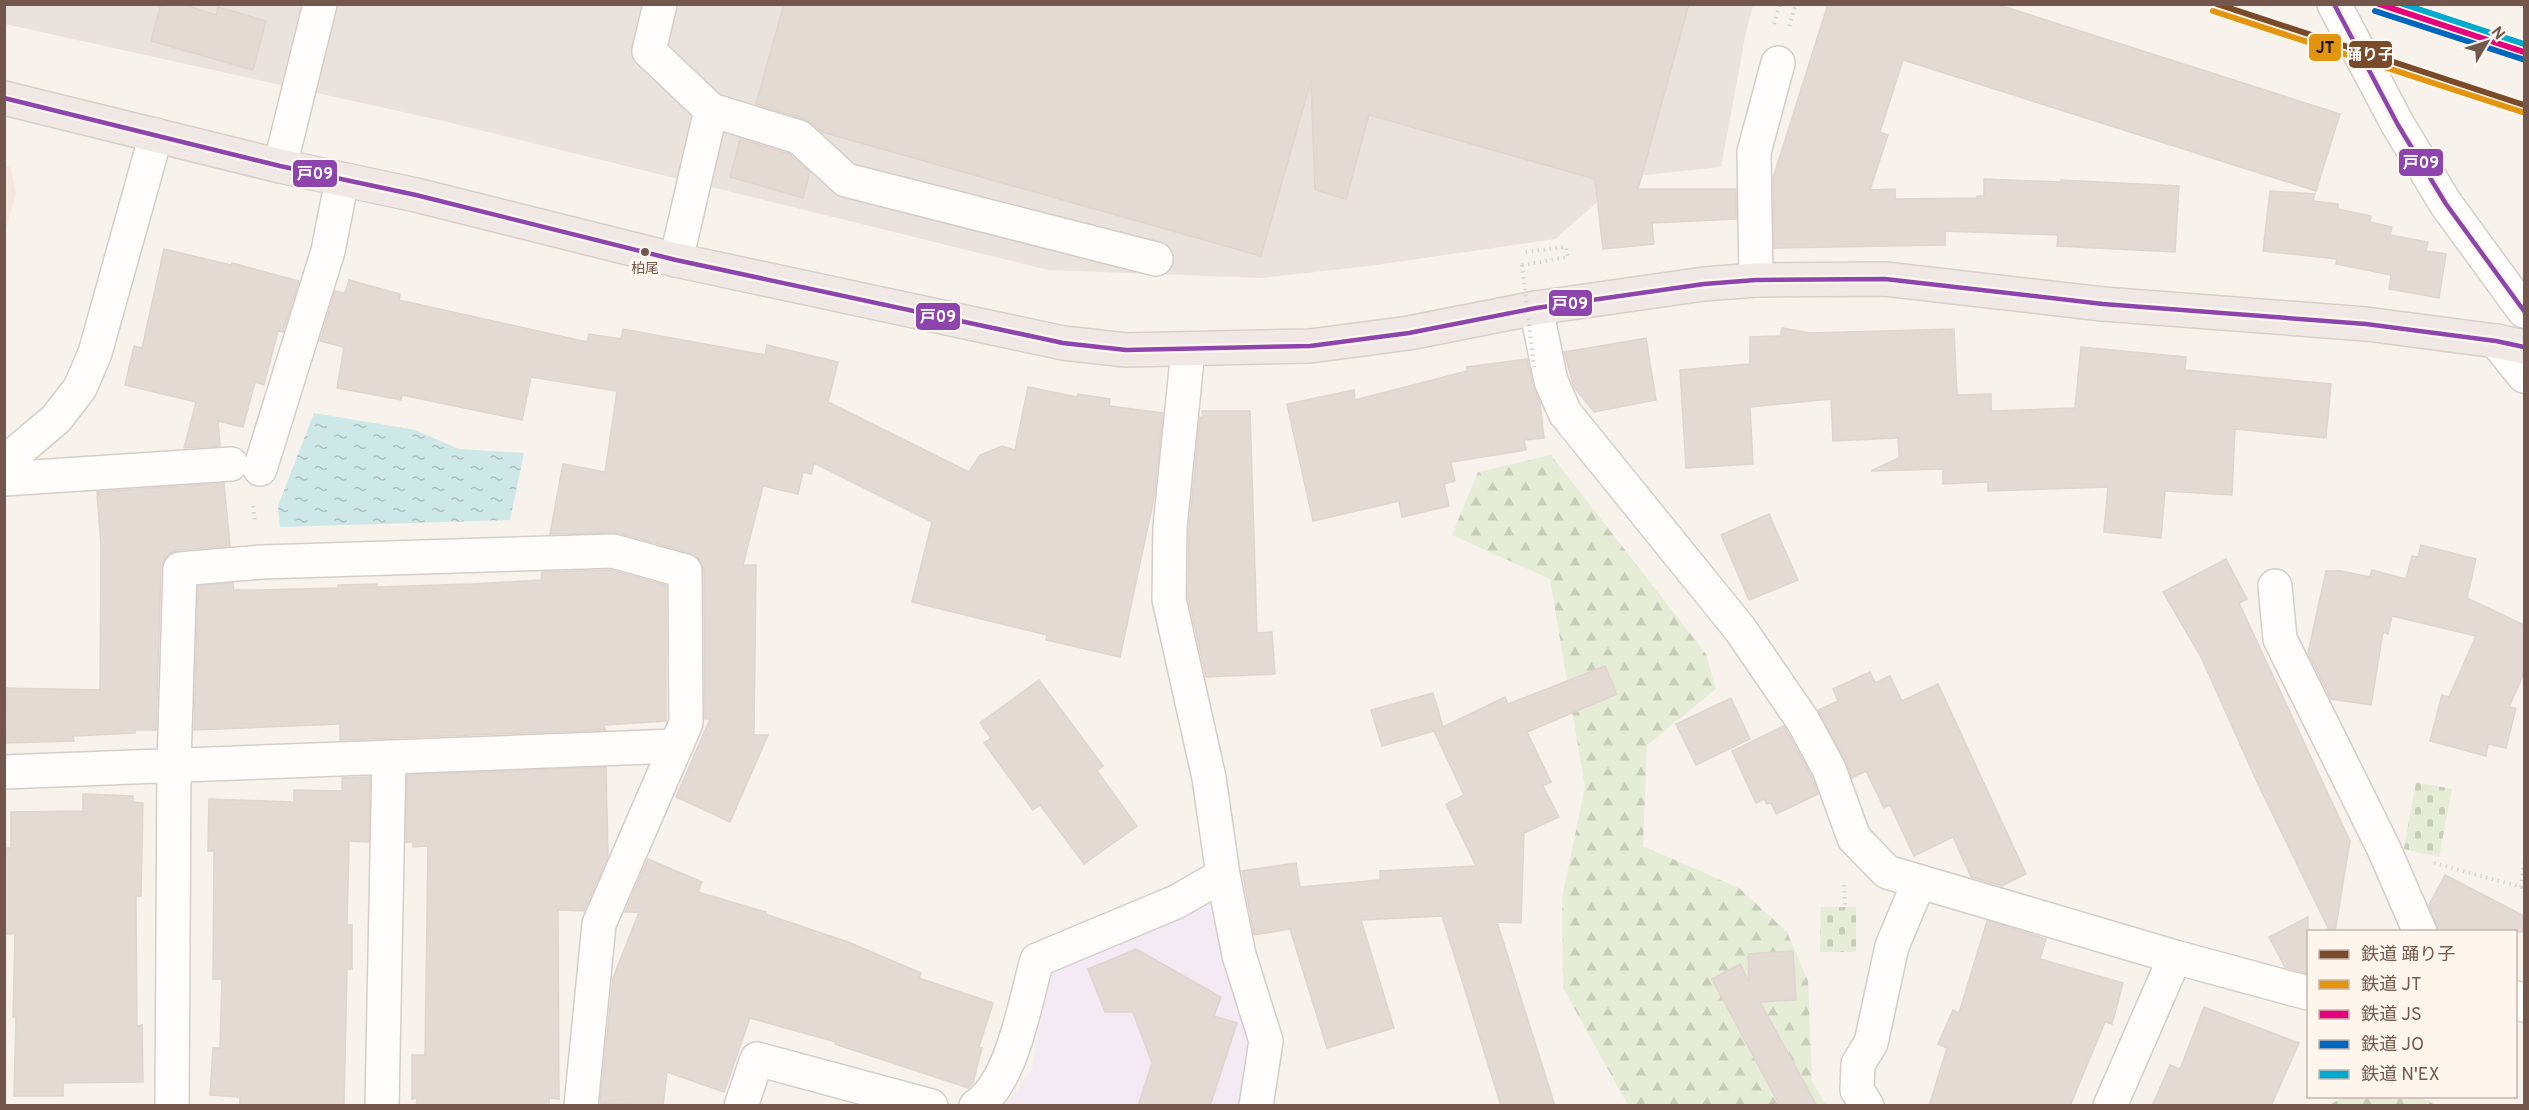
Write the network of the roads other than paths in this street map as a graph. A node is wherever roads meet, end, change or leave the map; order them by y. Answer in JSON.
{"nodes":[{"id":1,"x":320,"y":4,"type":"edge"},
{"id":2,"x":660,"y":4,"type":"edge"},
{"id":3,"x":2334,"y":4,"type":"edge"},
{"id":4,"x":1778,"y":63,"type":"dead end"},
{"id":5,"x":4,"y":99,"type":"edge"},
{"id":6,"x":711,"y":110,"type":"junction"},
{"id":7,"x":156,"y":135,"type":"junction"},
{"id":8,"x":280,"y":166,"type":"junction"},
{"id":9,"x":342,"y":180,"type":"junction"},
{"id":10,"x":1156,"y":259,"type":"dead end"},
{"id":11,"x":676,"y":260,"type":"junction"},
{"id":12,"x":1756,"y":280,"type":"junction"},
{"id":13,"x":1536,"y":308,"type":"junction"},
{"id":14,"x":2524,"y":310,"type":"edge"},
{"id":15,"x":2510,"y":344,"type":"edge"},
{"id":16,"x":1188,"y":350,"type":"junction"},
{"id":17,"x":2524,"y":376,"type":"edge"},
{"id":18,"x":4,"y":463,"type":"edge"},
{"id":19,"x":4,"y":479,"type":"edge"},
{"id":20,"x":2275,"y":586,"type":"dead end"},
{"id":21,"x":675,"y":746,"type":"junction"},
{"id":22,"x":389,"y":757,"type":"junction"},
{"id":23,"x":174,"y":765,"type":"junction"},
{"id":24,"x":4,"y":772,"type":"edge"},
{"id":25,"x":1222,"y":875,"type":"junction"},
{"id":26,"x":1919,"y":882,"type":"junction"},
{"id":27,"x":2419,"y":930,"type":"edge"},
{"id":28,"x":2175,"y":957,"type":"junction"},
{"id":29,"x":2307,"y":993,"type":"edge"},
{"id":30,"x":172,"y":1106,"type":"edge"},
{"id":31,"x":382,"y":1106,"type":"edge"},
{"id":32,"x":580,"y":1106,"type":"edge"},
{"id":33,"x":741,"y":1106,"type":"edge"},
{"id":34,"x":931,"y":1106,"type":"edge"},
{"id":35,"x":976,"y":1106,"type":"edge"},
{"id":36,"x":1256,"y":1106,"type":"edge"},
{"id":37,"x":1867,"y":1106,"type":"edge"},
{"id":38,"x":2110,"y":1106,"type":"edge"}],
"edges":[{"from":1,"to":8,"type":"street"},
{"from":2,"to":6,"type":"street"},
{"from":3,"to":14,"type":"street"},
{"from":4,"to":12,"type":"street"},
{"from":5,"to":7,"type":"highway"},
{"from":6,"to":10,"type":"street"},
{"from":6,"to":11,"type":"street"},
{"from":7,"to":8,"type":"highway"},
{"from":7,"to":18,"type":"street"},
{"from":8,"to":9,"type":"highway"},
{"from":9,"to":11,"type":"highway"},
{"from":9,"to":19,"type":"street"},
{"from":11,"to":16,"type":"highway"},
{"from":12,"to":13,"type":"highway"},
{"from":12,"to":15,"type":"highway"},
{"from":13,"to":16,"type":"highway"},
{"from":13,"to":26,"type":"street"},
{"from":15,"to":17,"type":"street"},
{"from":16,"to":25,"type":"street"},
{"from":20,"to":27,"type":"street"},
{"from":21,"to":22,"type":"street"},
{"from":21,"to":23,"type":"street"},
{"from":21,"to":32,"type":"street"},
{"from":22,"to":23,"type":"street"},
{"from":22,"to":31,"type":"street"},
{"from":23,"to":24,"type":"street"},
{"from":23,"to":30,"type":"street"},
{"from":25,"to":35,"type":"street"},
{"from":25,"to":36,"type":"street"},
{"from":26,"to":28,"type":"street"},
{"from":26,"to":37,"type":"street"},
{"from":28,"to":29,"type":"street"},
{"from":28,"to":38,"type":"street"},
{"from":33,"to":34,"type":"street"}]}
